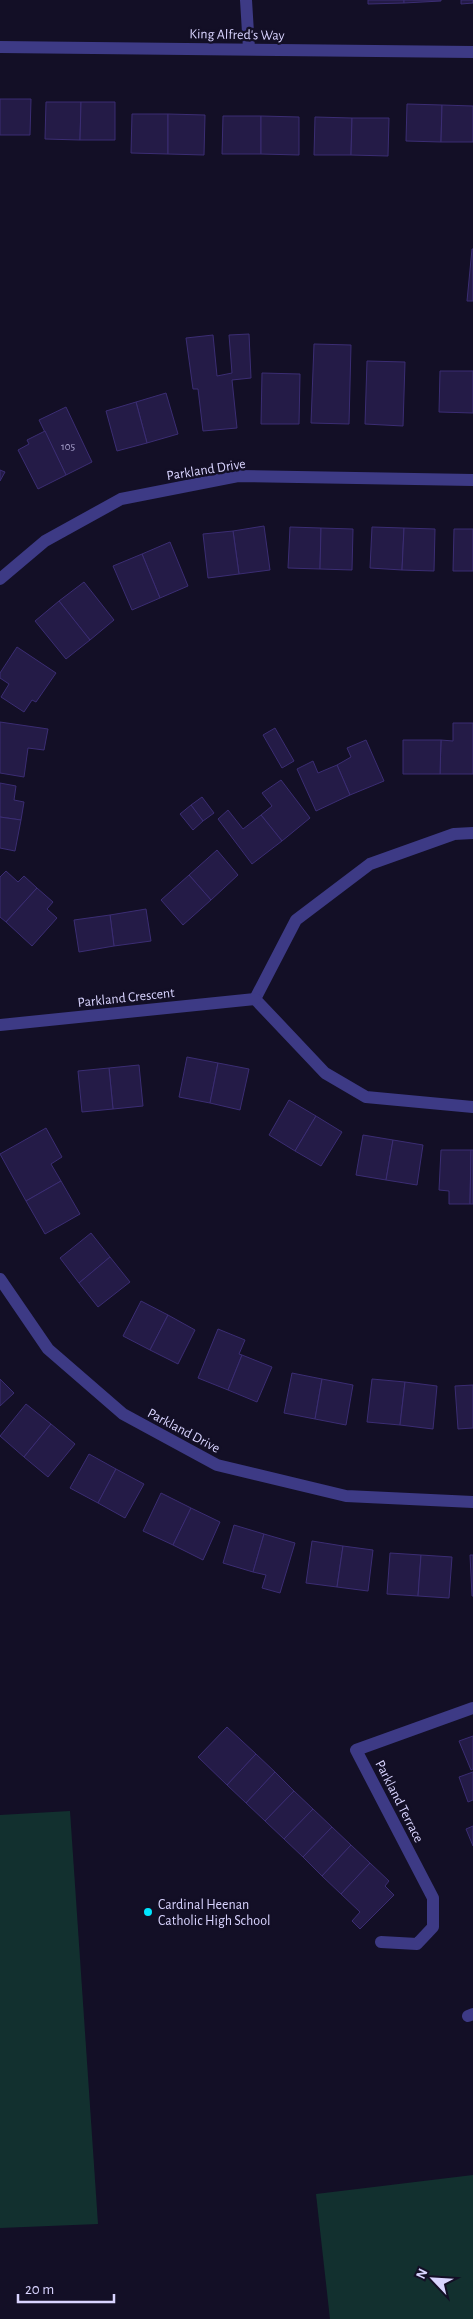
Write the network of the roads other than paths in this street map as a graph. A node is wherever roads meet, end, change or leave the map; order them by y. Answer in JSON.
{"nodes":[{"id":1,"x":246,"y":0,"type":"edge"},
{"id":2,"x":0,"y":47,"type":"edge"},
{"id":3,"x":249,"y":50,"type":"junction"},
{"id":4,"x":473,"y":52,"type":"edge"},
{"id":5,"x":473,"y":480,"type":"edge"},
{"id":6,"x":0,"y":579,"type":"edge"},
{"id":7,"x":473,"y":834,"type":"edge"},
{"id":8,"x":255,"y":999,"type":"junction"},
{"id":9,"x":0,"y":1025,"type":"edge"},
{"id":10,"x":473,"y":1106,"type":"edge"},
{"id":11,"x":0,"y":1279,"type":"edge"},
{"id":12,"x":473,"y":1502,"type":"edge"},
{"id":13,"x":473,"y":1708,"type":"edge"},
{"id":14,"x":381,"y":1942,"type":"dead end"}],
"edges":[{"from":1,"to":3,"type":"street"},
{"from":2,"to":3,"type":"street","name":"King Alfred's Way"},
{"from":3,"to":4,"type":"street","name":"King Alfred's Way"},
{"from":5,"to":6,"type":"street","name":"Parkland Drive"},
{"from":7,"to":8,"type":"street"},
{"from":8,"to":9,"type":"street","name":"Parkland Crescent"},
{"from":8,"to":10,"type":"street"},
{"from":11,"to":12,"type":"street","name":"Parkland Drive"},
{"from":13,"to":14,"type":"street","name":"Parkland Terrace"}]}
